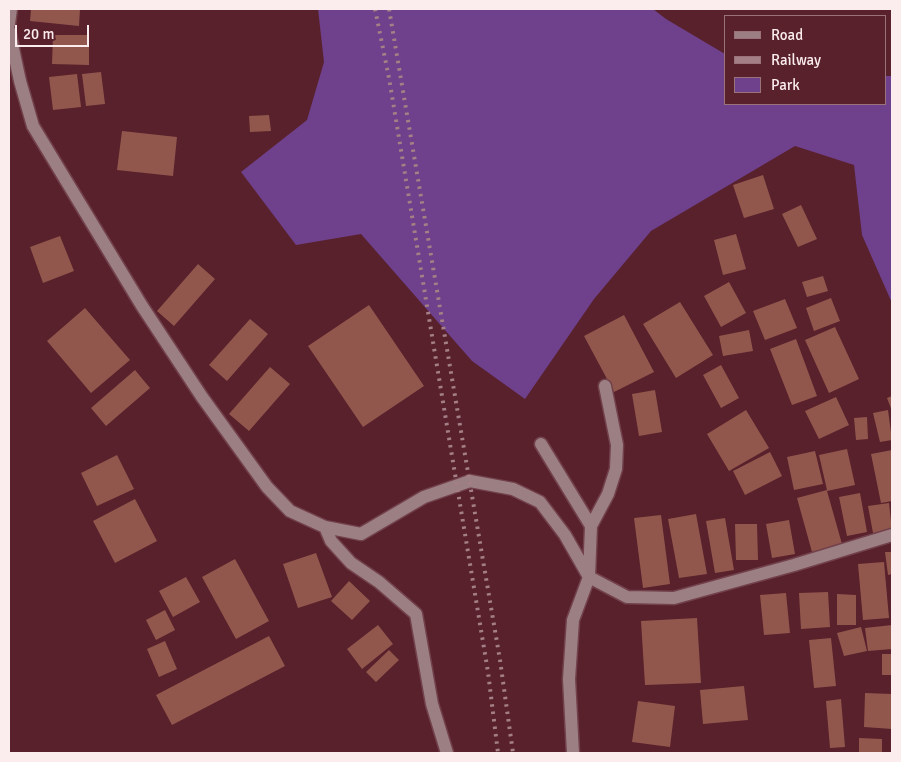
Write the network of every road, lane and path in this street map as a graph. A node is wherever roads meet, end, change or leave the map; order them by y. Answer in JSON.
{"nodes":[{"id":1,"x":11,"y":9,"type":"edge"},
{"id":2,"x":9,"y":24,"type":"edge"},
{"id":3,"x":9,"y":30,"type":"edge"},
{"id":4,"x":605,"y":386,"type":"dead end"},
{"id":5,"x":541,"y":444,"type":"dead end"},
{"id":6,"x":591,"y":526,"type":"junction"},
{"id":7,"x":325,"y":528,"type":"junction"},
{"id":8,"x":892,"y":534,"type":"edge"},
{"id":9,"x":589,"y":577,"type":"junction"},
{"id":10,"x":447,"y":753,"type":"edge"},
{"id":11,"x":573,"y":753,"type":"edge"}],
"edges":[{"from":1,"to":2,"type":"street"},
{"from":3,"to":7,"type":"street"},
{"from":4,"to":6,"type":"street"},
{"from":5,"to":6,"type":"street"},
{"from":6,"to":9,"type":"street"},
{"from":7,"to":9,"type":"street"},
{"from":7,"to":10,"type":"street"},
{"from":8,"to":9,"type":"street"},
{"from":9,"to":11,"type":"street"}]}
